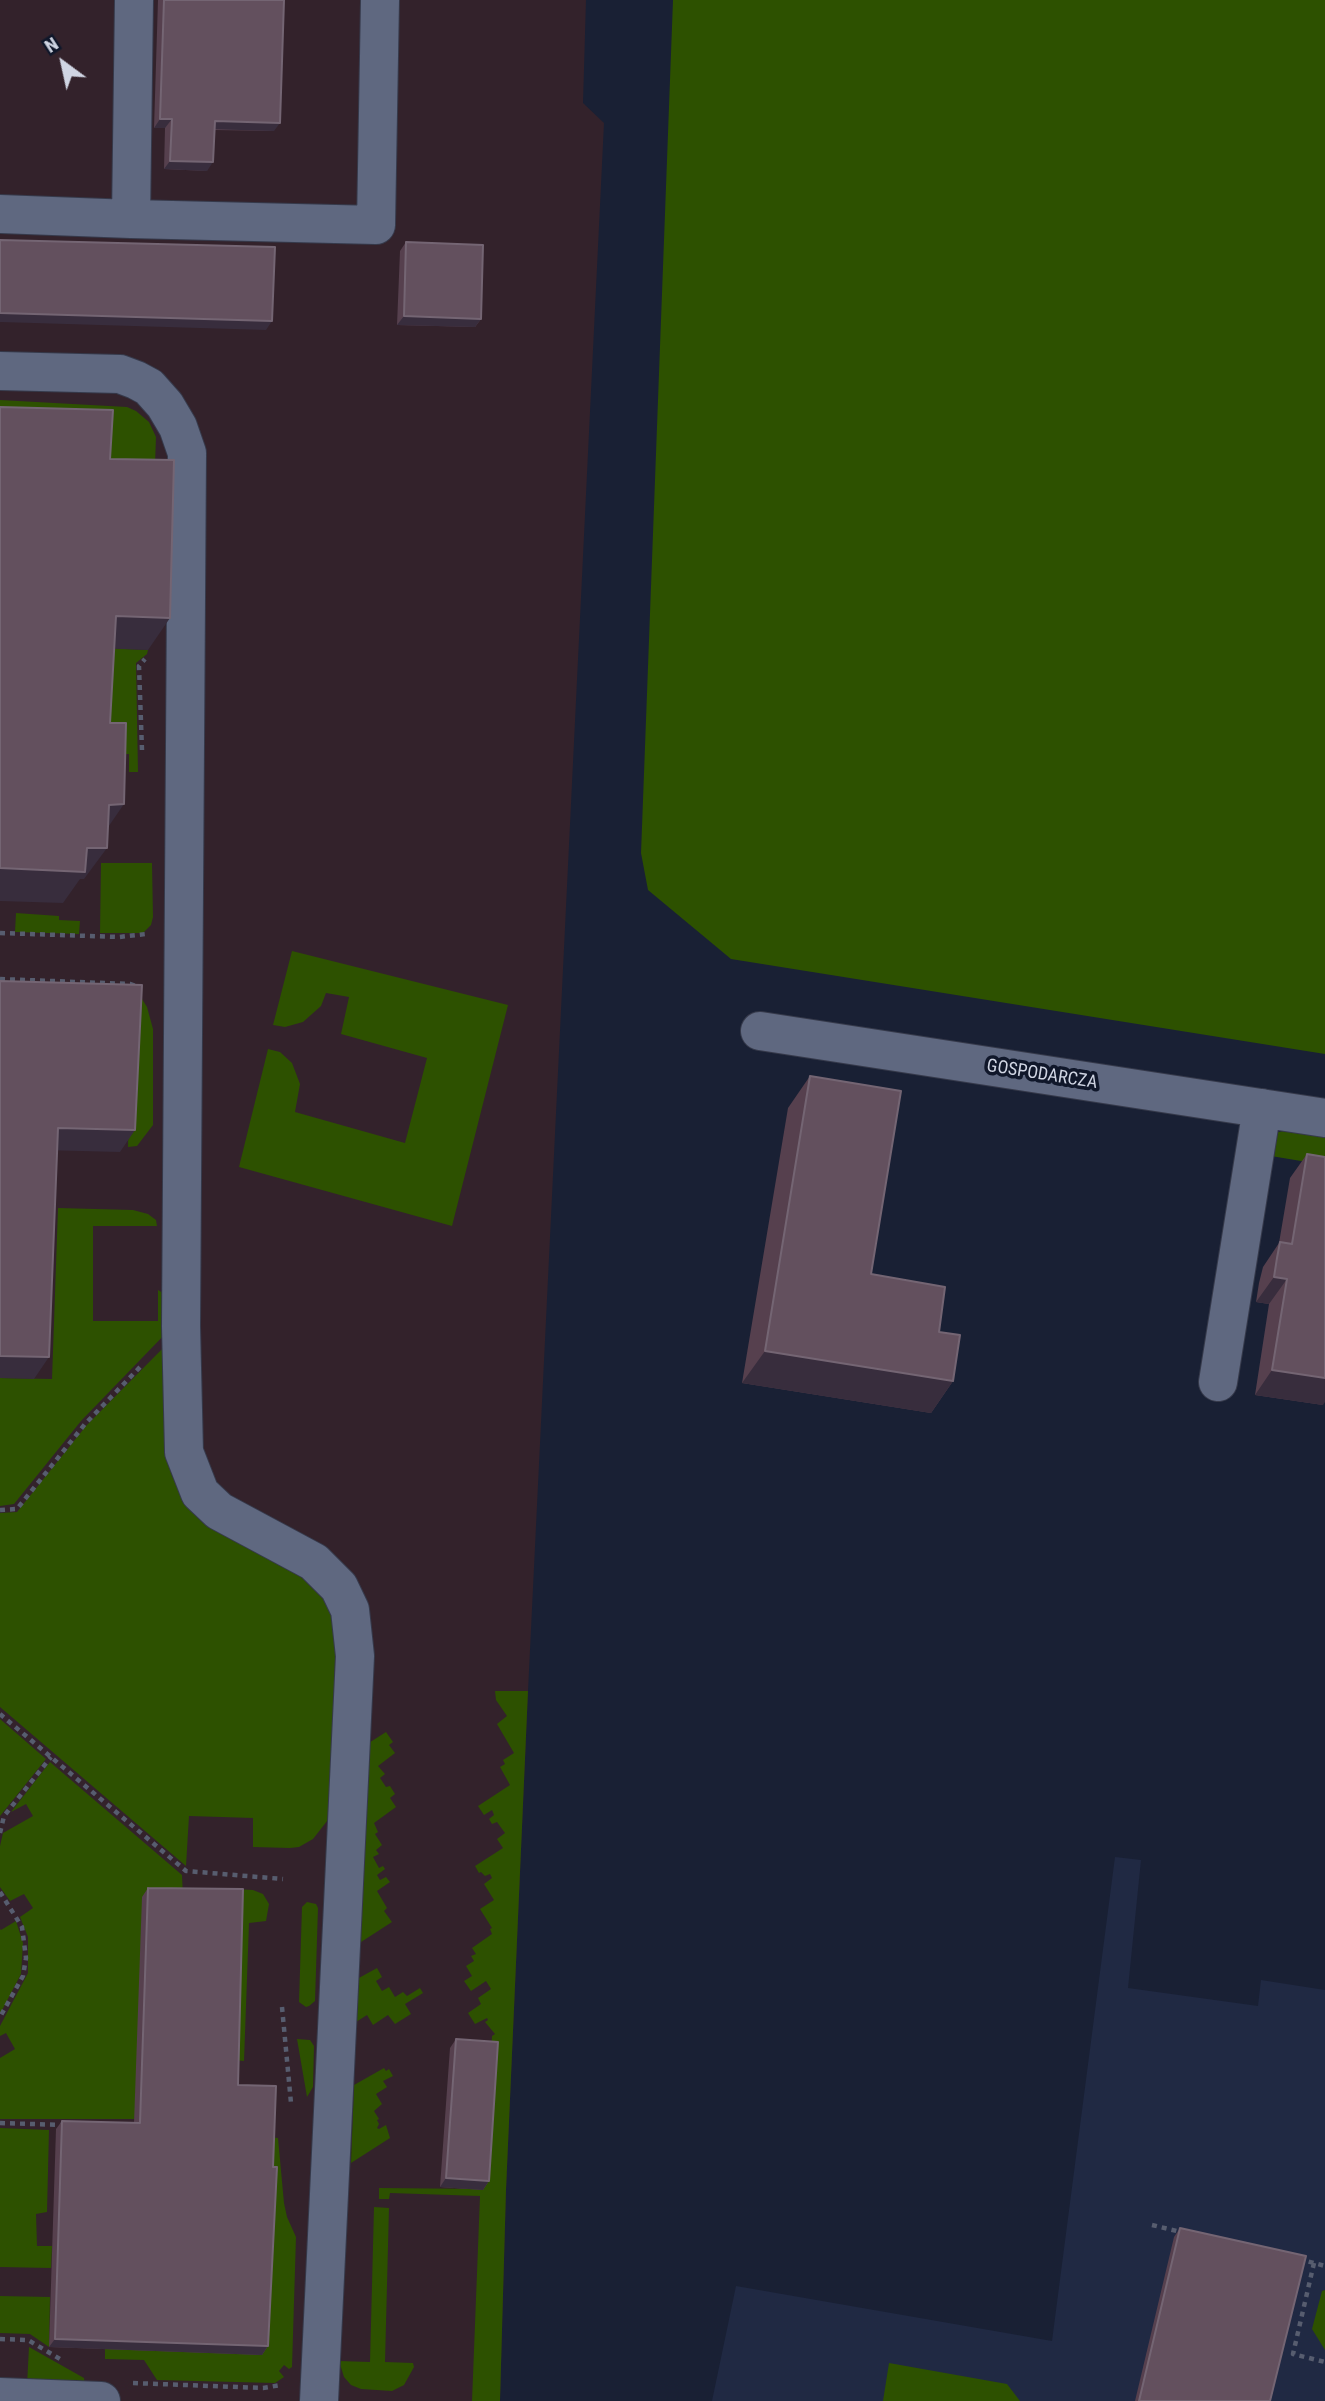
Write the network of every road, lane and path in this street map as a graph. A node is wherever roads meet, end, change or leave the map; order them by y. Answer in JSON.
{"nodes":[{"id":1,"x":134,"y":0,"type":"edge"},
{"id":2,"x":380,"y":0,"type":"edge"},
{"id":3,"x":0,"y":214,"type":"edge"},
{"id":4,"x":131,"y":219,"type":"junction"},
{"id":5,"x":0,"y":371,"type":"edge"},
{"id":6,"x":146,"y":658,"type":"dead end"},
{"id":7,"x":143,"y":757,"type":"dead end"},
{"id":8,"x":151,"y":932,"type":"dead end"},
{"id":9,"x":0,"y":933,"type":"edge"},
{"id":10,"x":0,"y":979,"type":"edge"},
{"id":11,"x":143,"y":989,"type":"edge"},
{"id":12,"x":760,"y":1031,"type":"dead end"},
{"id":13,"x":1262,"y":1108,"type":"junction"},
{"id":14,"x":1325,"y":1118,"type":"edge"},
{"id":15,"x":1218,"y":1382,"type":"dead end"},
{"id":16,"x":101,"y":1406,"type":"dead end"},
{"id":17,"x":0,"y":1510,"type":"edge"},
{"id":18,"x":0,"y":1714,"type":"edge"},
{"id":19,"x":51,"y":1757,"type":"junction"},
{"id":20,"x":0,"y":1833,"type":"edge"},
{"id":21,"x":284,"y":1879,"type":"dead end"},
{"id":22,"x":0,"y":1892,"type":"edge"},
{"id":23,"x":0,"y":2017,"type":"edge"},
{"id":24,"x":0,"y":2123,"type":"edge"},
{"id":25,"x":76,"y":2125,"type":"edge"},
{"id":26,"x":1152,"y":2225,"type":"dead end"},
{"id":27,"x":1193,"y":2235,"type":"edge"},
{"id":28,"x":1287,"y":2257,"type":"edge"},
{"id":29,"x":1314,"y":2263,"type":"junction"},
{"id":30,"x":1325,"y":2266,"type":"edge"},
{"id":31,"x":0,"y":2339,"type":"edge"},
{"id":32,"x":64,"y":2361,"type":"dead end"},
{"id":33,"x":1325,"y":2362,"type":"edge"},
{"id":34,"x":114,"y":2392,"type":"edge"},
{"id":35,"x":303,"y":2392,"type":"edge"},
{"id":36,"x":0,"y":2398,"type":"edge"}],
"edges":[{"from":1,"to":4,"type":"street"},
{"from":2,"to":4,"type":"street"},
{"from":3,"to":4,"type":"street"},
{"from":5,"to":35,"type":"street"},
{"from":6,"to":7,"type":"path"},
{"from":8,"to":9,"type":"path"},
{"from":10,"to":11,"type":"path"},
{"from":12,"to":13,"type":"street","name":"GOSPODARCZA"},
{"from":13,"to":14,"type":"street","name":"GOSPODARCZA"},
{"from":13,"to":15,"type":"street"},
{"from":16,"to":17,"type":"path"},
{"from":18,"to":19,"type":"path"},
{"from":19,"to":20,"type":"path"},
{"from":19,"to":21,"type":"path"},
{"from":22,"to":23,"type":"path"},
{"from":24,"to":25,"type":"path"},
{"from":26,"to":27,"type":"path"},
{"from":28,"to":29,"type":"path"},
{"from":29,"to":30,"type":"path"},
{"from":29,"to":33,"type":"path"},
{"from":31,"to":32,"type":"path"},
{"from":34,"to":35,"type":"path"},
{"from":34,"to":36,"type":"street"}]}
